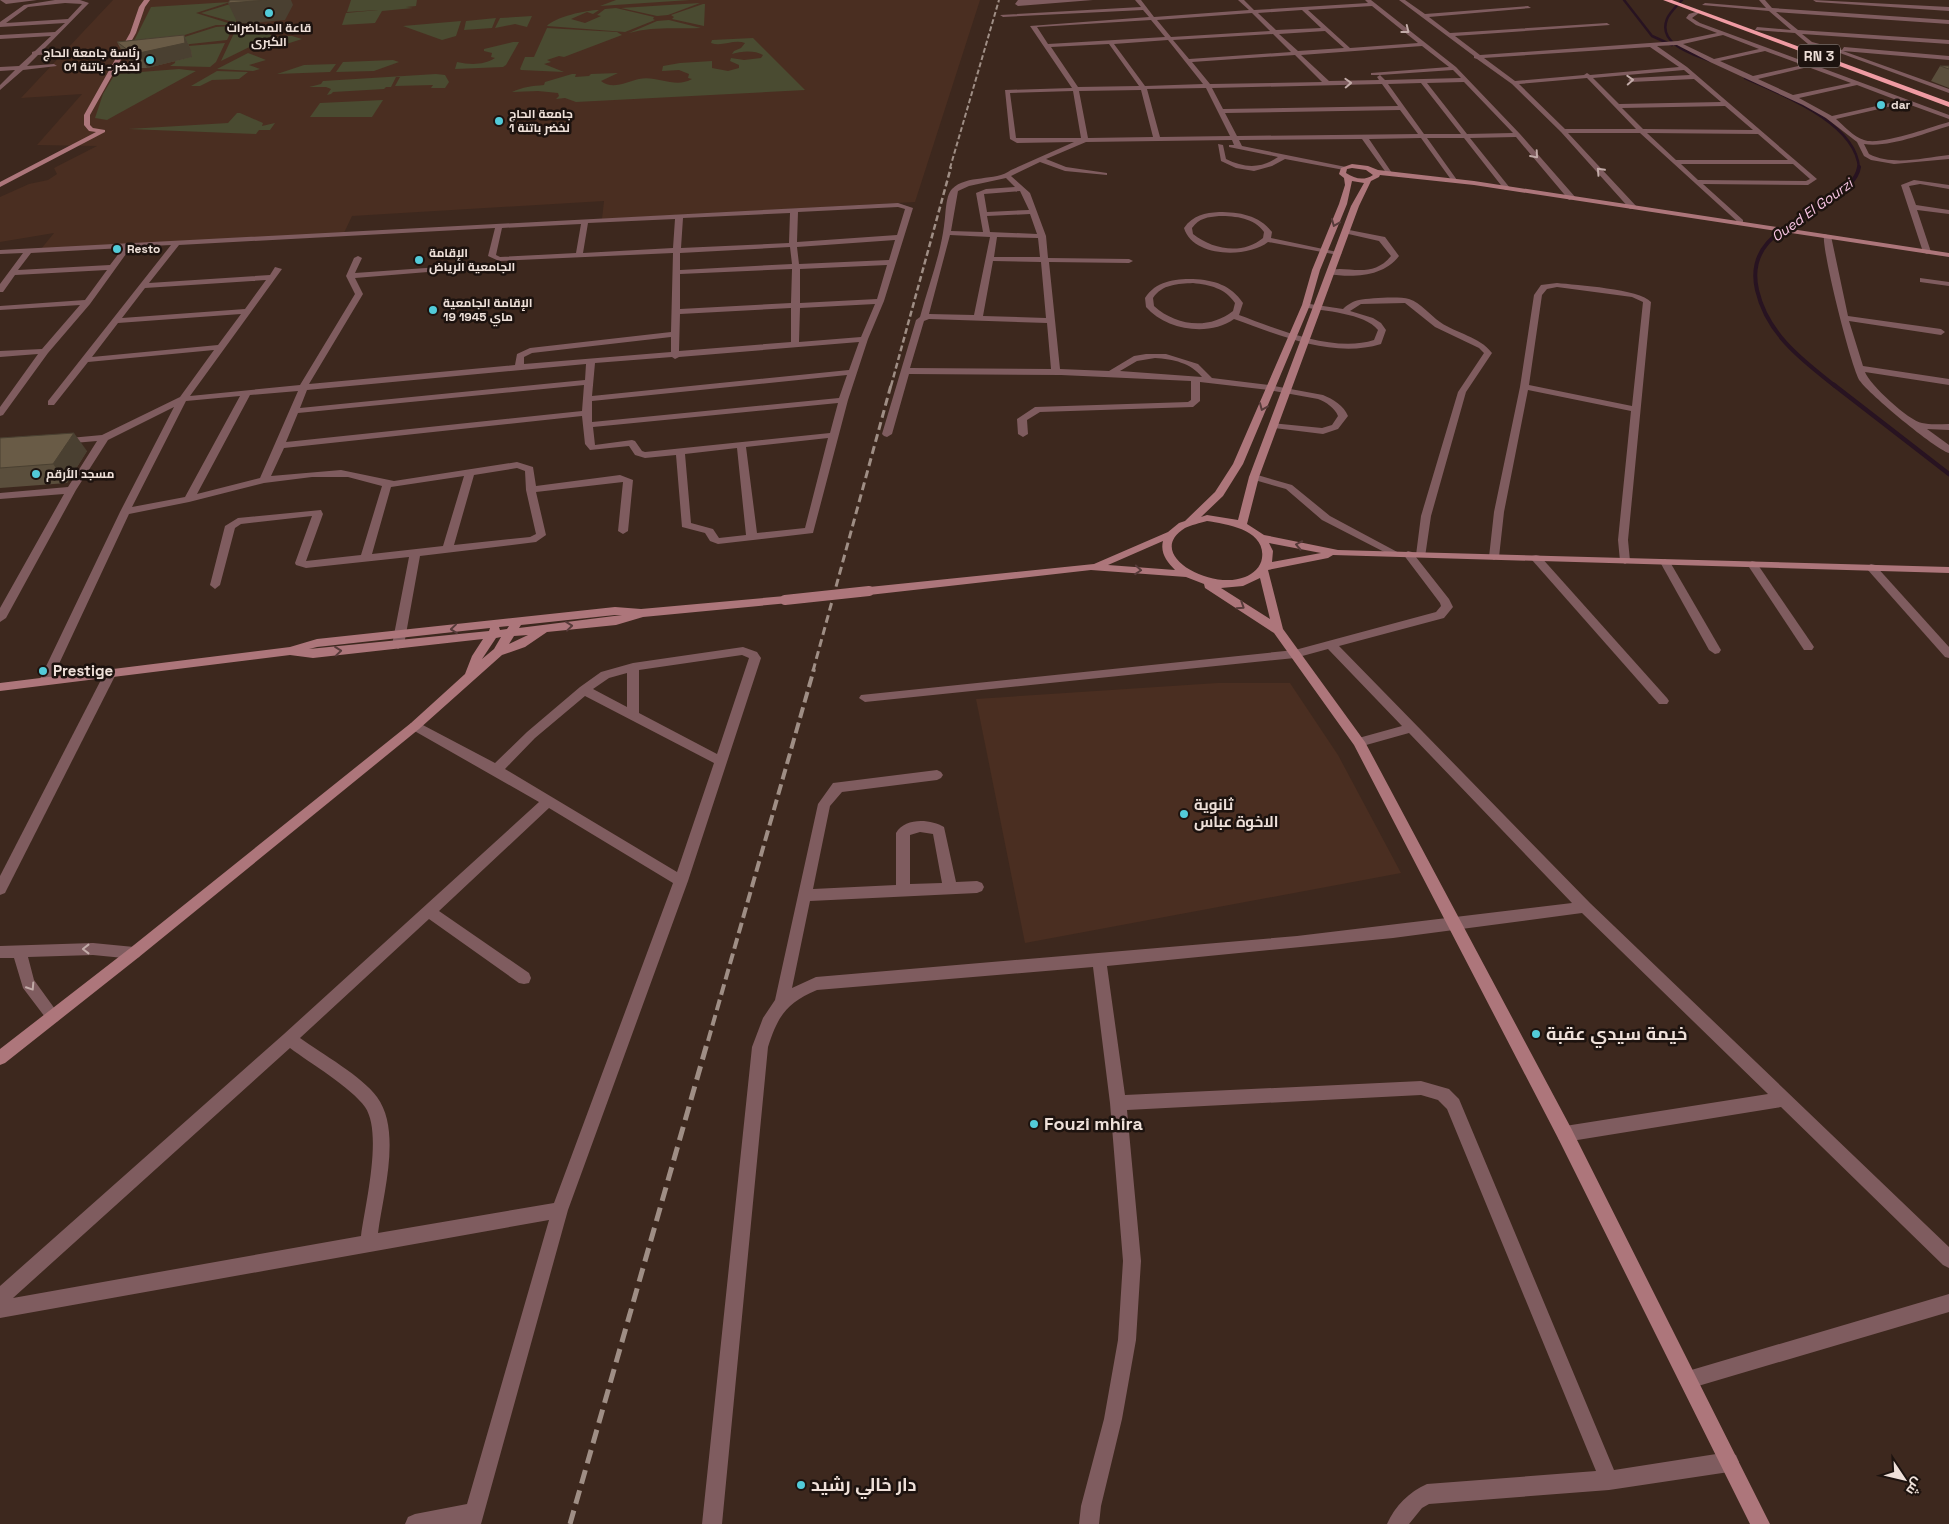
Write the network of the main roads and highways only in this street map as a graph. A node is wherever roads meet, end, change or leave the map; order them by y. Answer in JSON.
{"nodes":[{"id":1,"x":1666,"y":0,"type":"edge"},
{"id":2,"x":1677,"y":0,"type":"edge"},
{"id":3,"x":1689,"y":6,"type":"junction"},
{"id":4,"x":1703,"y":7,"type":"edge"},
{"id":5,"x":1949,"y":98,"type":"edge"},
{"id":6,"x":1949,"y":105,"type":"edge"}],
"edges":[{"from":1,"to":3,"type":"highway","number":"RN 3"},
{"from":2,"to":3,"type":"highway","number":"RN 3"},
{"from":3,"to":4,"type":"highway","number":"RN 3"},
{"from":4,"to":5,"type":"highway","number":"RN 3"},
{"from":4,"to":6,"type":"highway","number":"RN 3"}]}
